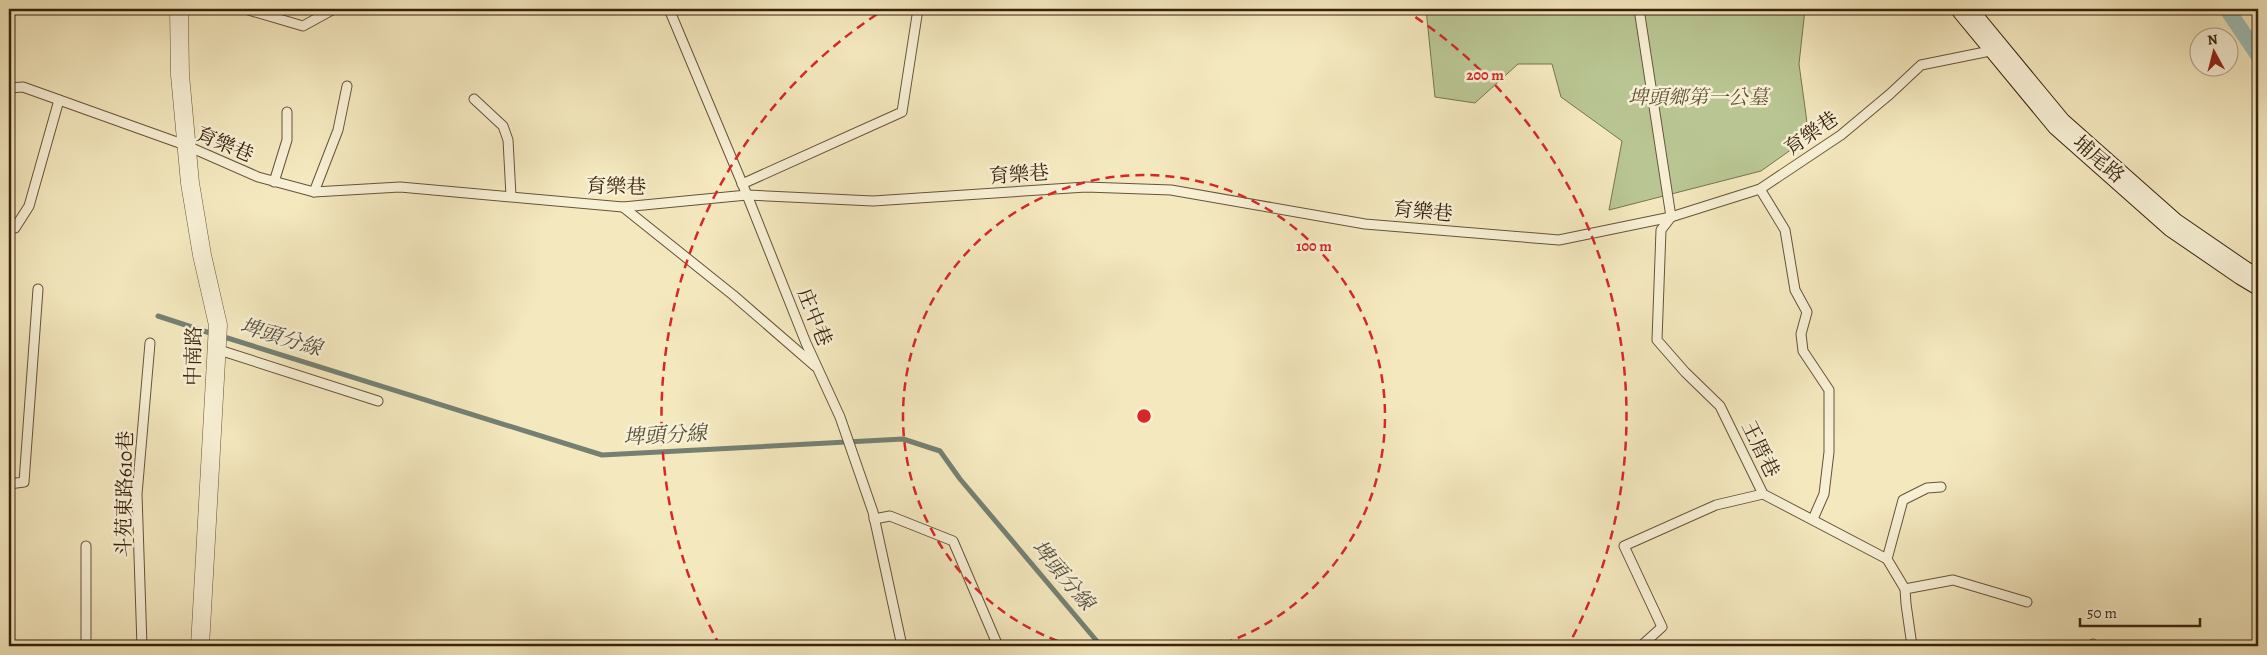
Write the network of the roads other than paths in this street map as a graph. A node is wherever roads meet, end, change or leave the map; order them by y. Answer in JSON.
{"nodes":[{"id":1,"x":178,"y":9,"type":"edge"},
{"id":2,"x":245,"y":9,"type":"edge"},
{"id":3,"x":334,"y":9,"type":"edge"},
{"id":4,"x":669,"y":9,"type":"edge"},
{"id":5,"x":918,"y":9,"type":"edge"},
{"id":6,"x":1639,"y":9,"type":"edge"},
{"id":7,"x":1964,"y":9,"type":"edge"},
{"id":8,"x":1997,"y":49,"type":"junction"},
{"id":9,"x":347,"y":86,"type":"dead end"},
{"id":10,"x":9,"y":88,"type":"edge"},
{"id":11,"x":474,"y":99,"type":"dead end"},
{"id":12,"x":59,"y":100,"type":"junction"},
{"id":13,"x":287,"y":112,"type":"dead end"},
{"id":14,"x":185,"y":145,"type":"junction"},
{"id":15,"x":274,"y":182,"type":"junction"},
{"id":16,"x":742,"y":184,"type":"junction"},
{"id":17,"x":1760,"y":189,"type":"junction"},
{"id":18,"x":314,"y":192,"type":"junction"},
{"id":19,"x":747,"y":195,"type":"junction"},
{"id":20,"x":511,"y":196,"type":"junction"},
{"id":21,"x":624,"y":207,"type":"junction"},
{"id":22,"x":1671,"y":217,"type":"junction"},
{"id":23,"x":9,"y":227,"type":"edge"},
{"id":24,"x":2258,"y":282,"type":"edge"},
{"id":25,"x":38,"y":289,"type":"dead end"},
{"id":26,"x":150,"y":343,"type":"dead end"},
{"id":27,"x":216,"y":350,"type":"junction"},
{"id":28,"x":817,"y":367,"type":"junction"},
{"id":29,"x":378,"y":401,"type":"dead end"},
{"id":30,"x":9,"y":484,"type":"edge"},
{"id":31,"x":1941,"y":487,"type":"dead end"},
{"id":32,"x":1763,"y":494,"type":"junction"},
{"id":33,"x":874,"y":519,"type":"junction"},
{"id":34,"x":1813,"y":519,"type":"junction"},
{"id":35,"x":86,"y":546,"type":"dead end"},
{"id":36,"x":1887,"y":559,"type":"junction"},
{"id":37,"x":1905,"y":589,"type":"junction"},
{"id":38,"x":2027,"y":602,"type":"dead end"},
{"id":39,"x":86,"y":646,"type":"edge"},
{"id":40,"x":142,"y":646,"type":"edge"},
{"id":41,"x":200,"y":646,"type":"edge"},
{"id":42,"x":902,"y":646,"type":"edge"},
{"id":43,"x":998,"y":646,"type":"edge"},
{"id":44,"x":1641,"y":646,"type":"edge"},
{"id":45,"x":1912,"y":646,"type":"edge"}],
"edges":[{"from":1,"to":14,"type":"street","name":"中南路"},
{"from":2,"to":3,"type":"lane"},
{"from":4,"to":16,"type":"lane","name":"庄中巷"},
{"from":5,"to":16,"type":"lane"},
{"from":6,"to":22,"type":"lane"},
{"from":7,"to":8,"type":"street","name":"埔尾路"},
{"from":8,"to":17,"type":"lane","name":"育樂巷"},
{"from":8,"to":24,"type":"street","name":"埔尾路"},
{"from":9,"to":18,"type":"lane"},
{"from":10,"to":12,"type":"lane","name":"育樂巷"},
{"from":11,"to":20,"type":"lane"},
{"from":12,"to":14,"type":"lane","name":"育樂巷"},
{"from":12,"to":23,"type":"lane"},
{"from":13,"to":15,"type":"lane"},
{"from":14,"to":15,"type":"lane","name":"育樂巷"},
{"from":14,"to":27,"type":"street","name":"中南路"},
{"from":15,"to":18,"type":"lane","name":"育樂巷"},
{"from":16,"to":19,"type":"lane","name":"庄中巷"},
{"from":17,"to":22,"type":"lane","name":"育樂巷"},
{"from":17,"to":34,"type":"lane"},
{"from":18,"to":20,"type":"lane","name":"育樂巷"},
{"from":19,"to":21,"type":"lane","name":"育樂巷"},
{"from":19,"to":22,"type":"lane","name":"育樂巷"},
{"from":19,"to":28,"type":"lane","name":"庄中巷"},
{"from":20,"to":21,"type":"lane","name":"育樂巷"},
{"from":21,"to":28,"type":"lane"},
{"from":22,"to":32,"type":"lane","name":"王厝巷"},
{"from":25,"to":30,"type":"lane"},
{"from":26,"to":40,"type":"lane","name":"斗苑東路610巷"},
{"from":27,"to":29,"type":"lane"},
{"from":27,"to":41,"type":"street","name":"中南路"},
{"from":28,"to":33,"type":"lane","name":"庄中巷"},
{"from":31,"to":36,"type":"lane"},
{"from":32,"to":34,"type":"lane","name":"王厝巷"},
{"from":32,"to":44,"type":"lane"},
{"from":33,"to":42,"type":"lane","name":"庄中巷"},
{"from":33,"to":43,"type":"lane"},
{"from":34,"to":36,"type":"lane","name":"王厝巷"},
{"from":35,"to":39,"type":"lane"},
{"from":36,"to":37,"type":"lane"},
{"from":37,"to":38,"type":"lane"},
{"from":37,"to":45,"type":"lane"}]}
